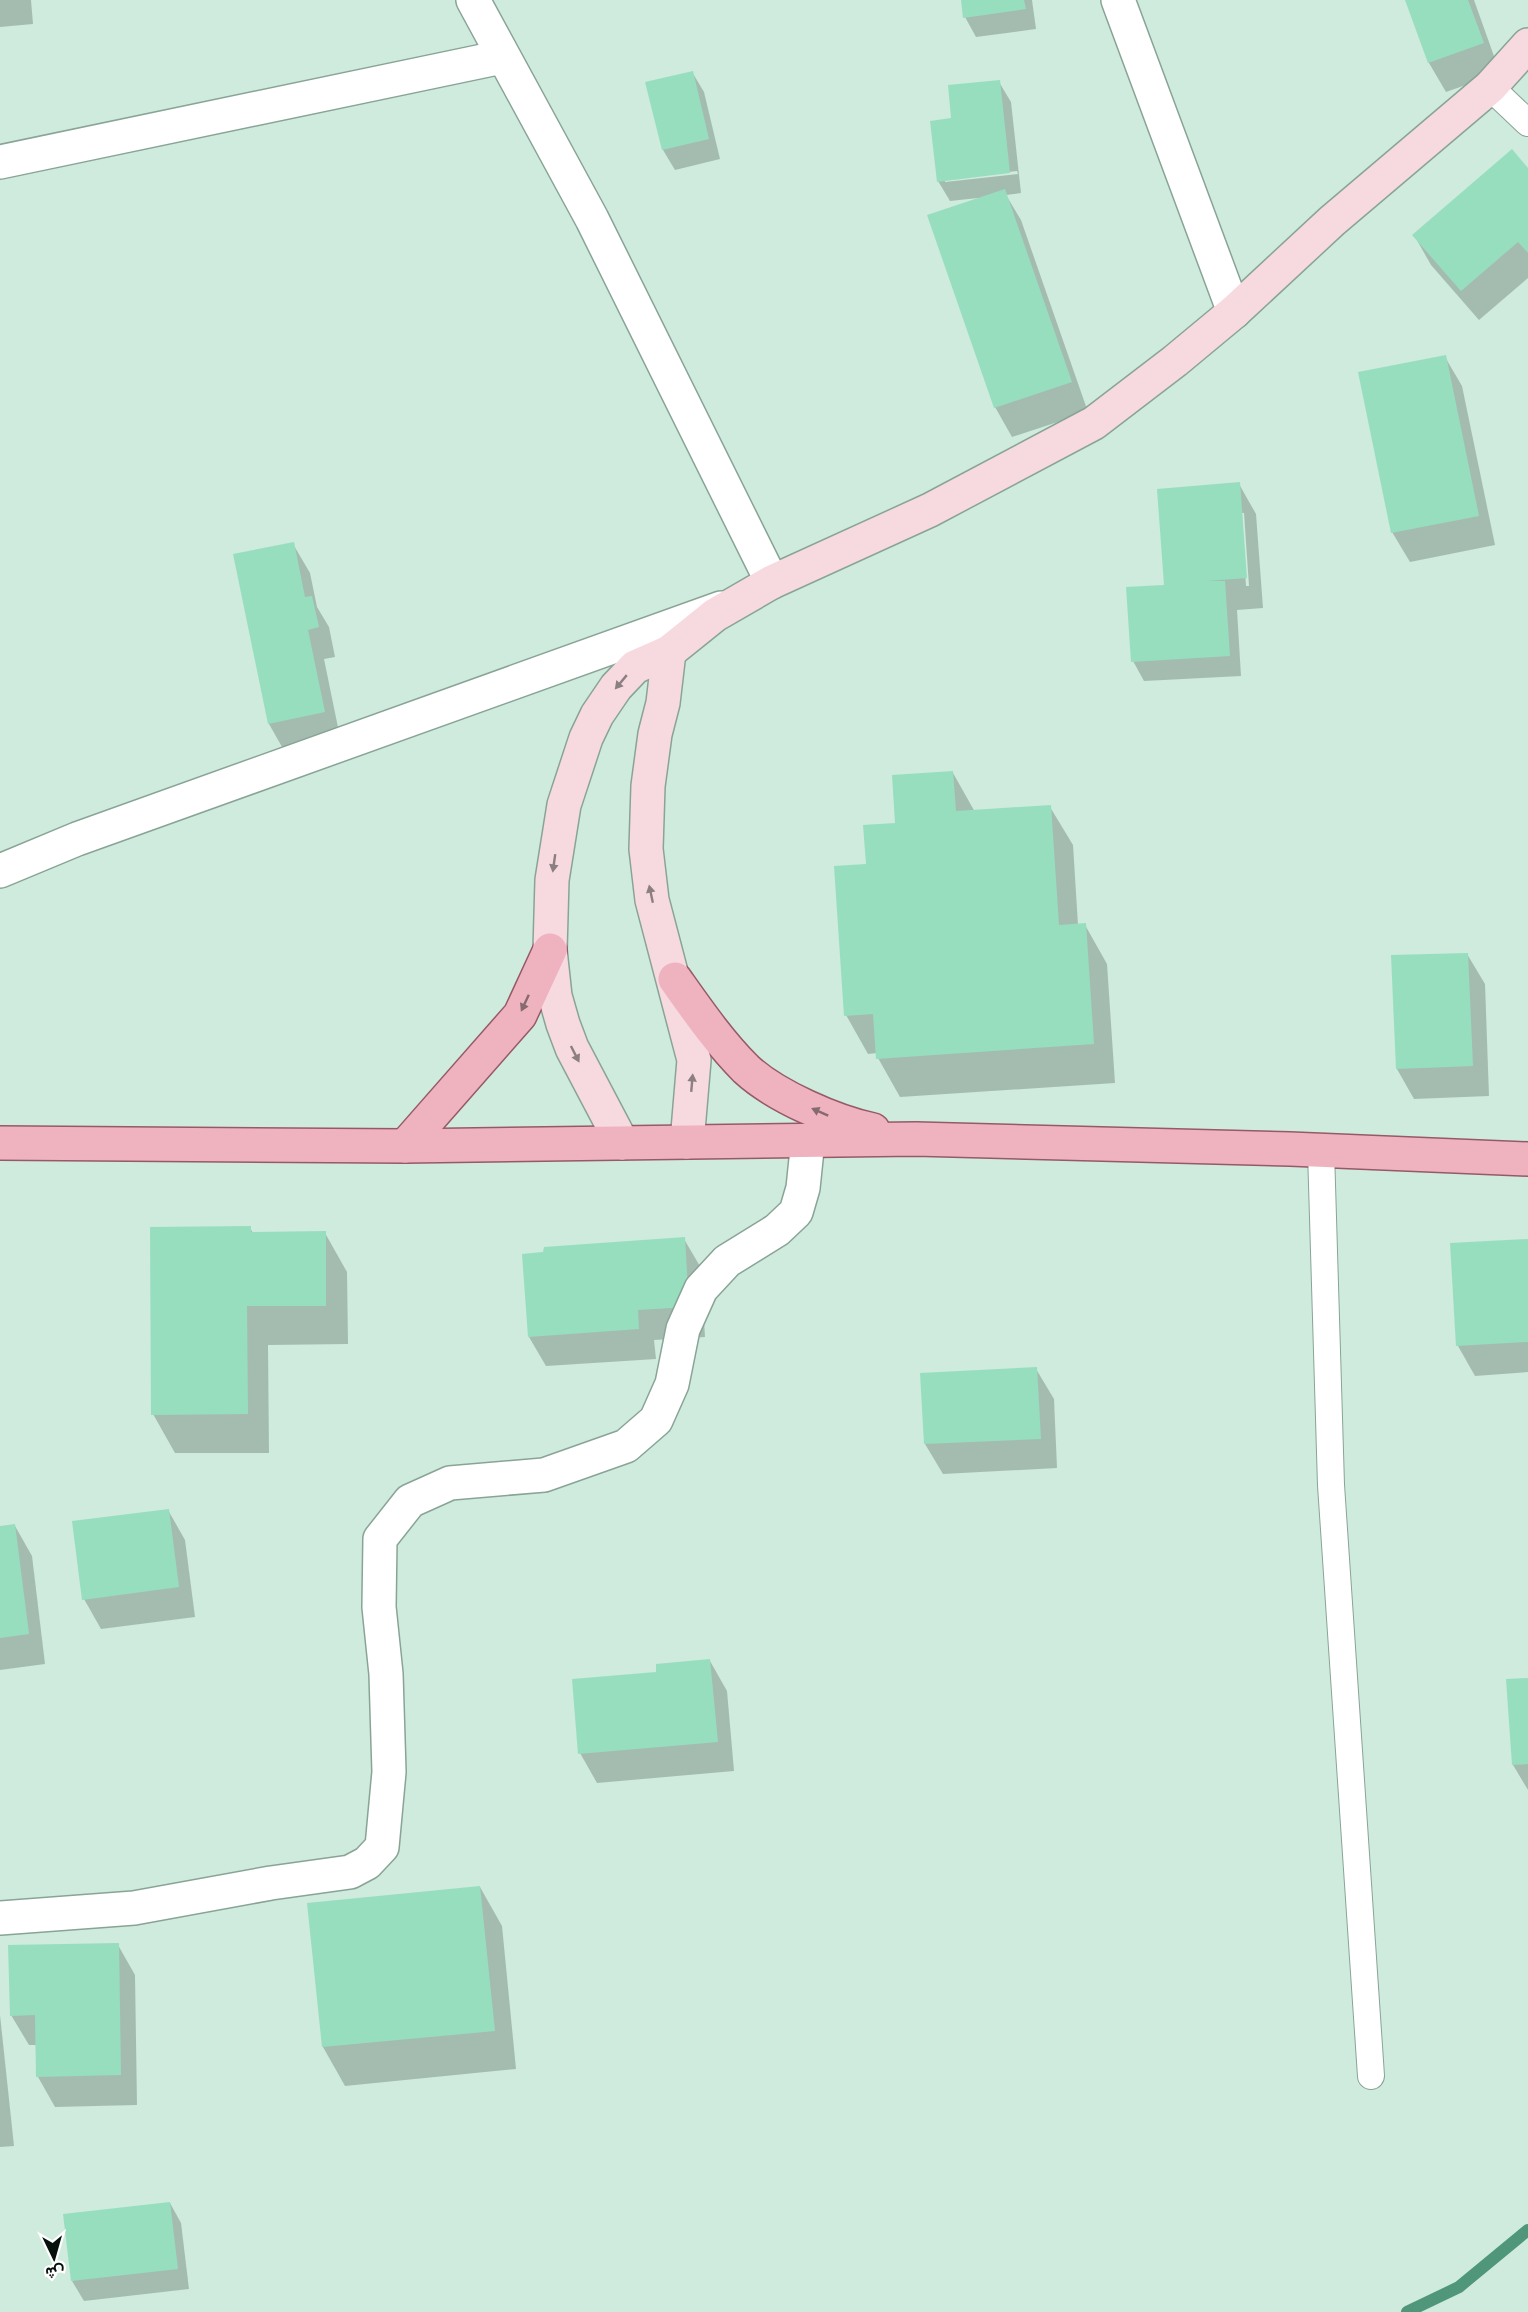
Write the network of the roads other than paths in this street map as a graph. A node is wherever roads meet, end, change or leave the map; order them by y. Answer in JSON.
{"nodes":[{"id":1,"x":472,"y":0,"type":"edge"},
{"id":2,"x":1118,"y":0,"type":"edge"},
{"id":3,"x":1528,"y":45,"type":"edge"},
{"id":4,"x":502,"y":57,"type":"junction"},
{"id":5,"x":1490,"y":87,"type":"junction"},
{"id":6,"x":1528,"y":123,"type":"edge"},
{"id":7,"x":0,"y":162,"type":"edge"},
{"id":8,"x":1234,"y":312,"type":"junction"},
{"id":9,"x":772,"y":582,"type":"junction"},
{"id":10,"x":736,"y":603,"type":"junction"},
{"id":11,"x":669,"y":652,"type":"junction"},
{"id":12,"x":0,"y":871,"type":"edge"},
{"id":13,"x":550,"y":950,"type":"junction"},
{"id":14,"x":675,"y":979,"type":"junction"},
{"id":15,"x":916,"y":1139,"type":"junction"},
{"id":16,"x":808,"y":1140,"type":"junction"},
{"id":17,"x":687,"y":1142,"type":"junction"},
{"id":18,"x":0,"y":1143,"type":"edge"},
{"id":19,"x":622,"y":1143,"type":"junction"},
{"id":20,"x":405,"y":1146,"type":"junction"},
{"id":21,"x":1321,"y":1151,"type":"junction"},
{"id":22,"x":1528,"y":1159,"type":"edge"},
{"id":23,"x":0,"y":1918,"type":"edge"},
{"id":24,"x":1371,"y":2076,"type":"dead end"}],
"edges":[{"from":1,"to":4,"type":"street"},
{"from":2,"to":8,"type":"street"},
{"from":3,"to":5,"type":"main road"},
{"from":4,"to":7,"type":"street"},
{"from":4,"to":9,"type":"street"},
{"from":5,"to":6,"type":"lane"},
{"from":5,"to":8,"type":"main road"},
{"from":8,"to":9,"type":"main road"},
{"from":9,"to":10,"type":"main road"},
{"from":10,"to":11,"type":"main road"},
{"from":10,"to":12,"type":"street"},
{"from":11,"to":13,"type":"main road","one_way":true},
{"from":14,"to":11,"type":"main road","one_way":true},
{"from":13,"to":19,"type":"main road","one_way":true},
{"from":13,"to":20,"type":"main road","one_way":true},
{"from":15,"to":14,"type":"main road","one_way":true},
{"from":17,"to":14,"type":"main road","one_way":true},
{"from":15,"to":16,"type":"main road"},
{"from":15,"to":21,"type":"main road"},
{"from":16,"to":17,"type":"main road"},
{"from":16,"to":23,"type":"street"},
{"from":17,"to":19,"type":"main road"},
{"from":18,"to":20,"type":"main road"},
{"from":19,"to":20,"type":"main road"},
{"from":21,"to":22,"type":"main road"},
{"from":21,"to":24,"type":"lane"}]}
